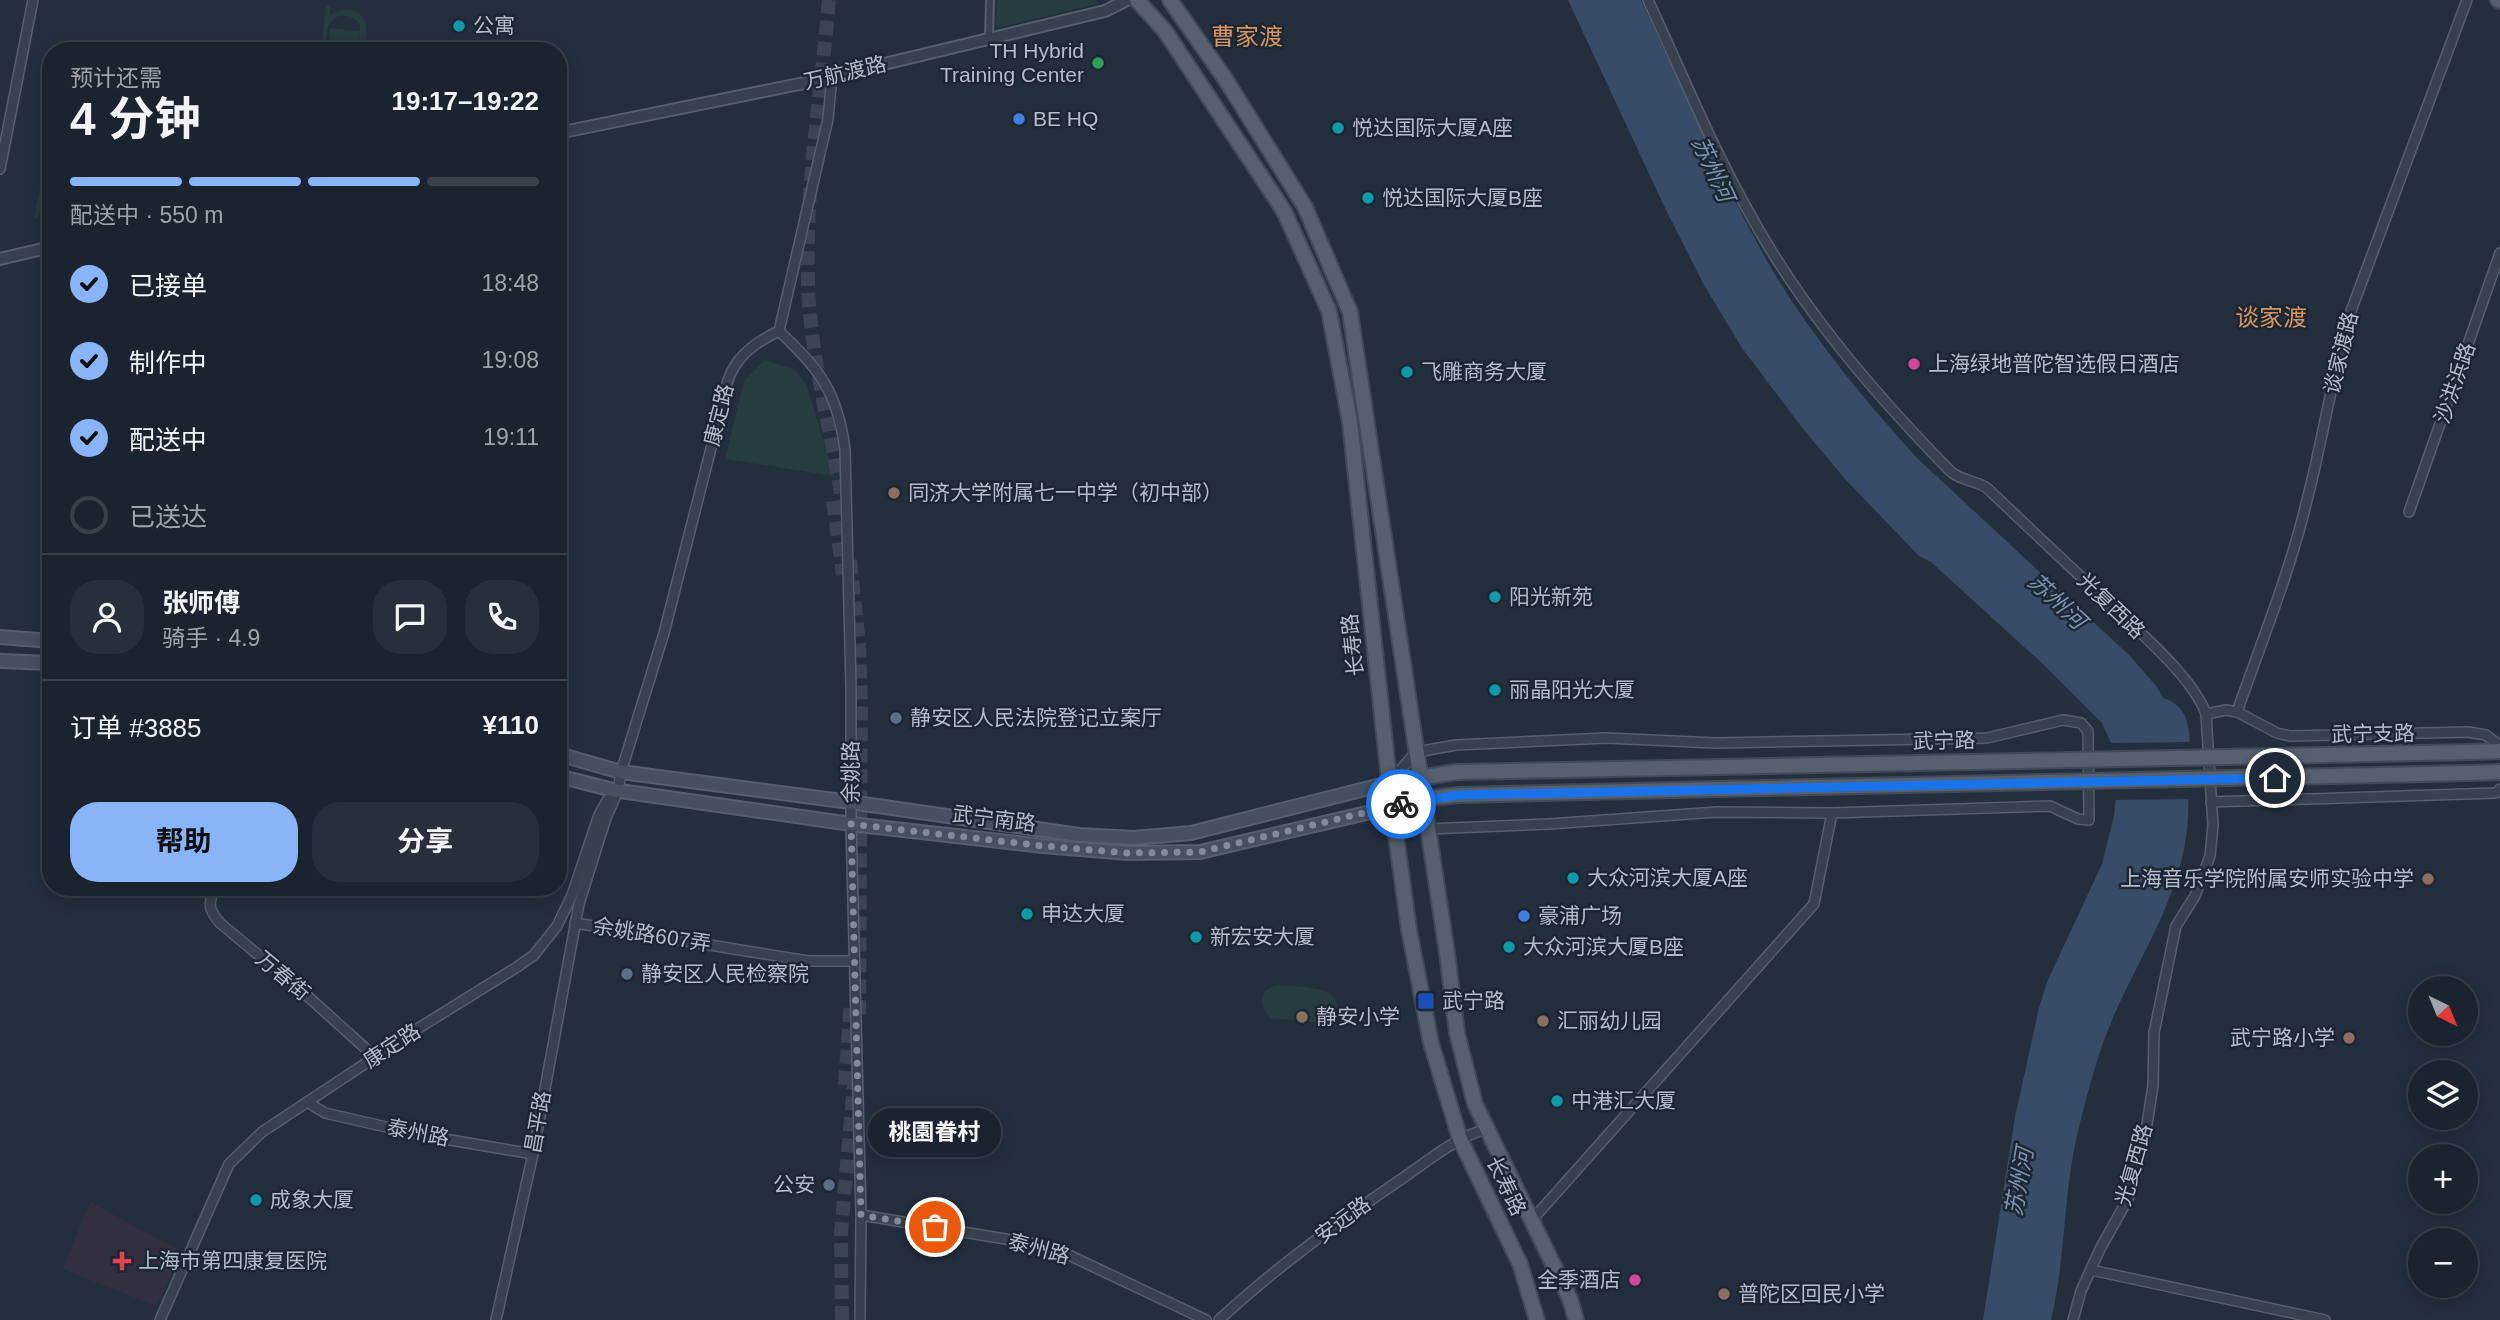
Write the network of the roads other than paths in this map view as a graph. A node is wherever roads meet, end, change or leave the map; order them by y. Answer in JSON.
{"nodes":[{"id":1,"x":33,"y":0,"type":"edge"},
{"id":2,"x":990,"y":0,"type":"edge"},
{"id":3,"x":1127,"y":0,"type":"edge"},
{"id":4,"x":1137,"y":0,"type":"edge"},
{"id":5,"x":1170,"y":0,"type":"edge"},
{"id":6,"x":1648,"y":0,"type":"edge"},
{"id":7,"x":2467,"y":0,"type":"edge"},
{"id":8,"x":989,"y":40,"type":"junction"},
{"id":9,"x":832,"y":76,"type":"junction"},
{"id":10,"x":567,"y":131,"type":"edge"},
{"id":11,"x":0,"y":169,"type":"edge"},
{"id":12,"x":42,"y":249,"type":"edge"},
{"id":13,"x":2500,"y":253,"type":"edge"},
{"id":14,"x":0,"y":258,"type":"edge"},
{"id":15,"x":779,"y":331,"type":"junction"},
{"id":16,"x":2409,"y":512,"type":"dead end"},
{"id":17,"x":0,"y":638,"type":"edge"},
{"id":18,"x":42,"y":640,"type":"edge"},
{"id":19,"x":0,"y":661,"type":"edge"},
{"id":20,"x":42,"y":663,"type":"edge"},
{"id":21,"x":2237,"y":712,"type":"junction"},
{"id":22,"x":2206,"y":714,"type":"junction"},
{"id":23,"x":2500,"y":749,"type":"edge"},
{"id":24,"x":1416,"y":752,"type":"junction"},
{"id":25,"x":567,"y":757,"type":"edge"},
{"id":26,"x":621,"y":772,"type":"junction"},
{"id":27,"x":2500,"y":772,"type":"edge"},
{"id":28,"x":1420,"y":777,"type":"junction"},
{"id":29,"x":567,"y":778,"type":"edge"},
{"id":30,"x":1389,"y":783,"type":"junction"},
{"id":31,"x":2500,"y":789,"type":"edge"},
{"id":32,"x":615,"y":791,"type":"junction"},
{"id":33,"x":1422,"y":799,"type":"junction"},
{"id":34,"x":850,"y":802,"type":"junction"},
{"id":35,"x":2211,"y":802,"type":"junction"},
{"id":36,"x":1392,"y":807,"type":"junction"},
{"id":37,"x":1832,"y":813,"type":"junction"},
{"id":38,"x":851,"y":824,"type":"junction"},
{"id":39,"x":1427,"y":829,"type":"junction"},
{"id":40,"x":212,"y":896,"type":"edge"},
{"id":41,"x":575,"y":923,"type":"junction"},
{"id":42,"x":854,"y":961,"type":"junction"},
{"id":43,"x":375,"y":1057,"type":"junction"},
{"id":44,"x":307,"y":1102,"type":"junction"},
{"id":45,"x":1480,"y":1130,"type":"junction"},
{"id":46,"x":1460,"y":1139,"type":"junction"},
{"id":47,"x":533,"y":1154,"type":"junction"},
{"id":48,"x":861,"y":1215,"type":"junction"},
{"id":49,"x":1532,"y":1220,"type":"junction"},
{"id":50,"x":2091,"y":1270,"type":"junction"},
{"id":51,"x":160,"y":1320,"type":"edge"},
{"id":52,"x":496,"y":1320,"type":"edge"},
{"id":53,"x":860,"y":1320,"type":"edge"},
{"id":54,"x":1206,"y":1320,"type":"edge"},
{"id":55,"x":1219,"y":1320,"type":"edge"},
{"id":56,"x":1537,"y":1320,"type":"edge"},
{"id":57,"x":1576,"y":1320,"type":"edge"},
{"id":58,"x":2073,"y":1320,"type":"edge"},
{"id":59,"x":2325,"y":1320,"type":"edge"}],
"edges":[{"from":1,"to":11,"type":"street"},
{"from":2,"to":8,"type":"street"},
{"from":3,"to":8,"type":"street","name":"万航渡路"},
{"from":4,"to":30,"type":"main road","name":"长寿路"},
{"from":5,"to":24,"type":"main road","name":"长寿路"},
{"from":6,"to":22,"type":"street","name":"光复西路"},
{"from":7,"to":21,"type":"street","name":"谈家渡路"},
{"from":8,"to":9,"type":"street","name":"万航渡路"},
{"from":9,"to":10,"type":"street","name":"万航渡路"},
{"from":9,"to":15,"type":"street"},
{"from":12,"to":14,"type":"street"},
{"from":13,"to":16,"type":"street","name":"沙洪浜路"},
{"from":15,"to":26,"type":"street","name":"康定路"},
{"from":15,"to":34,"type":"street","name":"余姚路"},
{"from":17,"to":18,"type":"main road"},
{"from":19,"to":20,"type":"main road"},
{"from":21,"to":22,"type":"street","name":"武宁支路"},
{"from":21,"to":23,"type":"street","name":"武宁支路"},
{"from":22,"to":35,"type":"street","name":"光复西路"},
{"from":23,"to":28,"type":"main road","name":"武宁路","bridge":true},
{"from":24,"to":28,"type":"main road","name":"长寿路"},
{"from":24,"to":30,"type":"street"},
{"from":24,"to":37,"type":"street"},
{"from":25,"to":26,"type":"main road","name":"武宁南路"},
{"from":26,"to":32,"type":"street","name":"康定路"},
{"from":26,"to":34,"type":"main road","name":"武宁南路"},
{"from":27,"to":33,"type":"main road","name":"武宁路","bridge":true},
{"from":28,"to":30,"type":"main road","name":"武宁路"},
{"from":28,"to":33,"type":"main road","name":"长寿路"},
{"from":29,"to":32,"type":"main road","name":"武宁南路"},
{"from":30,"to":34,"type":"main road","name":"武宁南路"},
{"from":30,"to":36,"type":"main road","name":"长寿路"},
{"from":31,"to":35,"type":"street"},
{"from":32,"to":38,"type":"main road","name":"武宁南路"},
{"from":32,"to":41,"type":"street","name":"康定路"},
{"from":32,"to":43,"type":"street","name":"康定路"},
{"from":33,"to":36,"type":"main road","name":"武宁南路"},
{"from":33,"to":39,"type":"main road","name":"长寿路"},
{"from":34,"to":38,"type":"street","name":"余姚路"},
{"from":35,"to":50,"type":"street","name":"光复西路"},
{"from":36,"to":38,"type":"main road","name":"武宁南路"},
{"from":36,"to":39,"type":"street"},
{"from":36,"to":46,"type":"main road","name":"长寿路"},
{"from":37,"to":39,"type":"street"},
{"from":37,"to":49,"type":"street"},
{"from":38,"to":42,"type":"street","name":"余姚路"},
{"from":39,"to":45,"type":"main road","name":"长寿路"},
{"from":40,"to":43,"type":"street","name":"万春街"},
{"from":41,"to":42,"type":"street","name":"余姚路607弄"},
{"from":41,"to":47,"type":"street","name":"昌平路"},
{"from":42,"to":48,"type":"street","name":"余姚路"},
{"from":43,"to":44,"type":"street","name":"康定路"},
{"from":44,"to":47,"type":"street","name":"泰州路"},
{"from":44,"to":51,"type":"street","name":"康定路"},
{"from":45,"to":46,"type":"street","name":"安远路"},
{"from":45,"to":49,"type":"main road","name":"长寿路"},
{"from":46,"to":55,"type":"street","name":"安远路"},
{"from":46,"to":56,"type":"main road","name":"长寿路"},
{"from":47,"to":52,"type":"street","name":"昌平路"},
{"from":48,"to":53,"type":"street","name":"余姚路"},
{"from":48,"to":54,"type":"street","name":"泰州路"},
{"from":49,"to":57,"type":"main road","name":"长寿路"},
{"from":50,"to":58,"type":"street","name":"光复西路"},
{"from":50,"to":59,"type":"street"}]}
